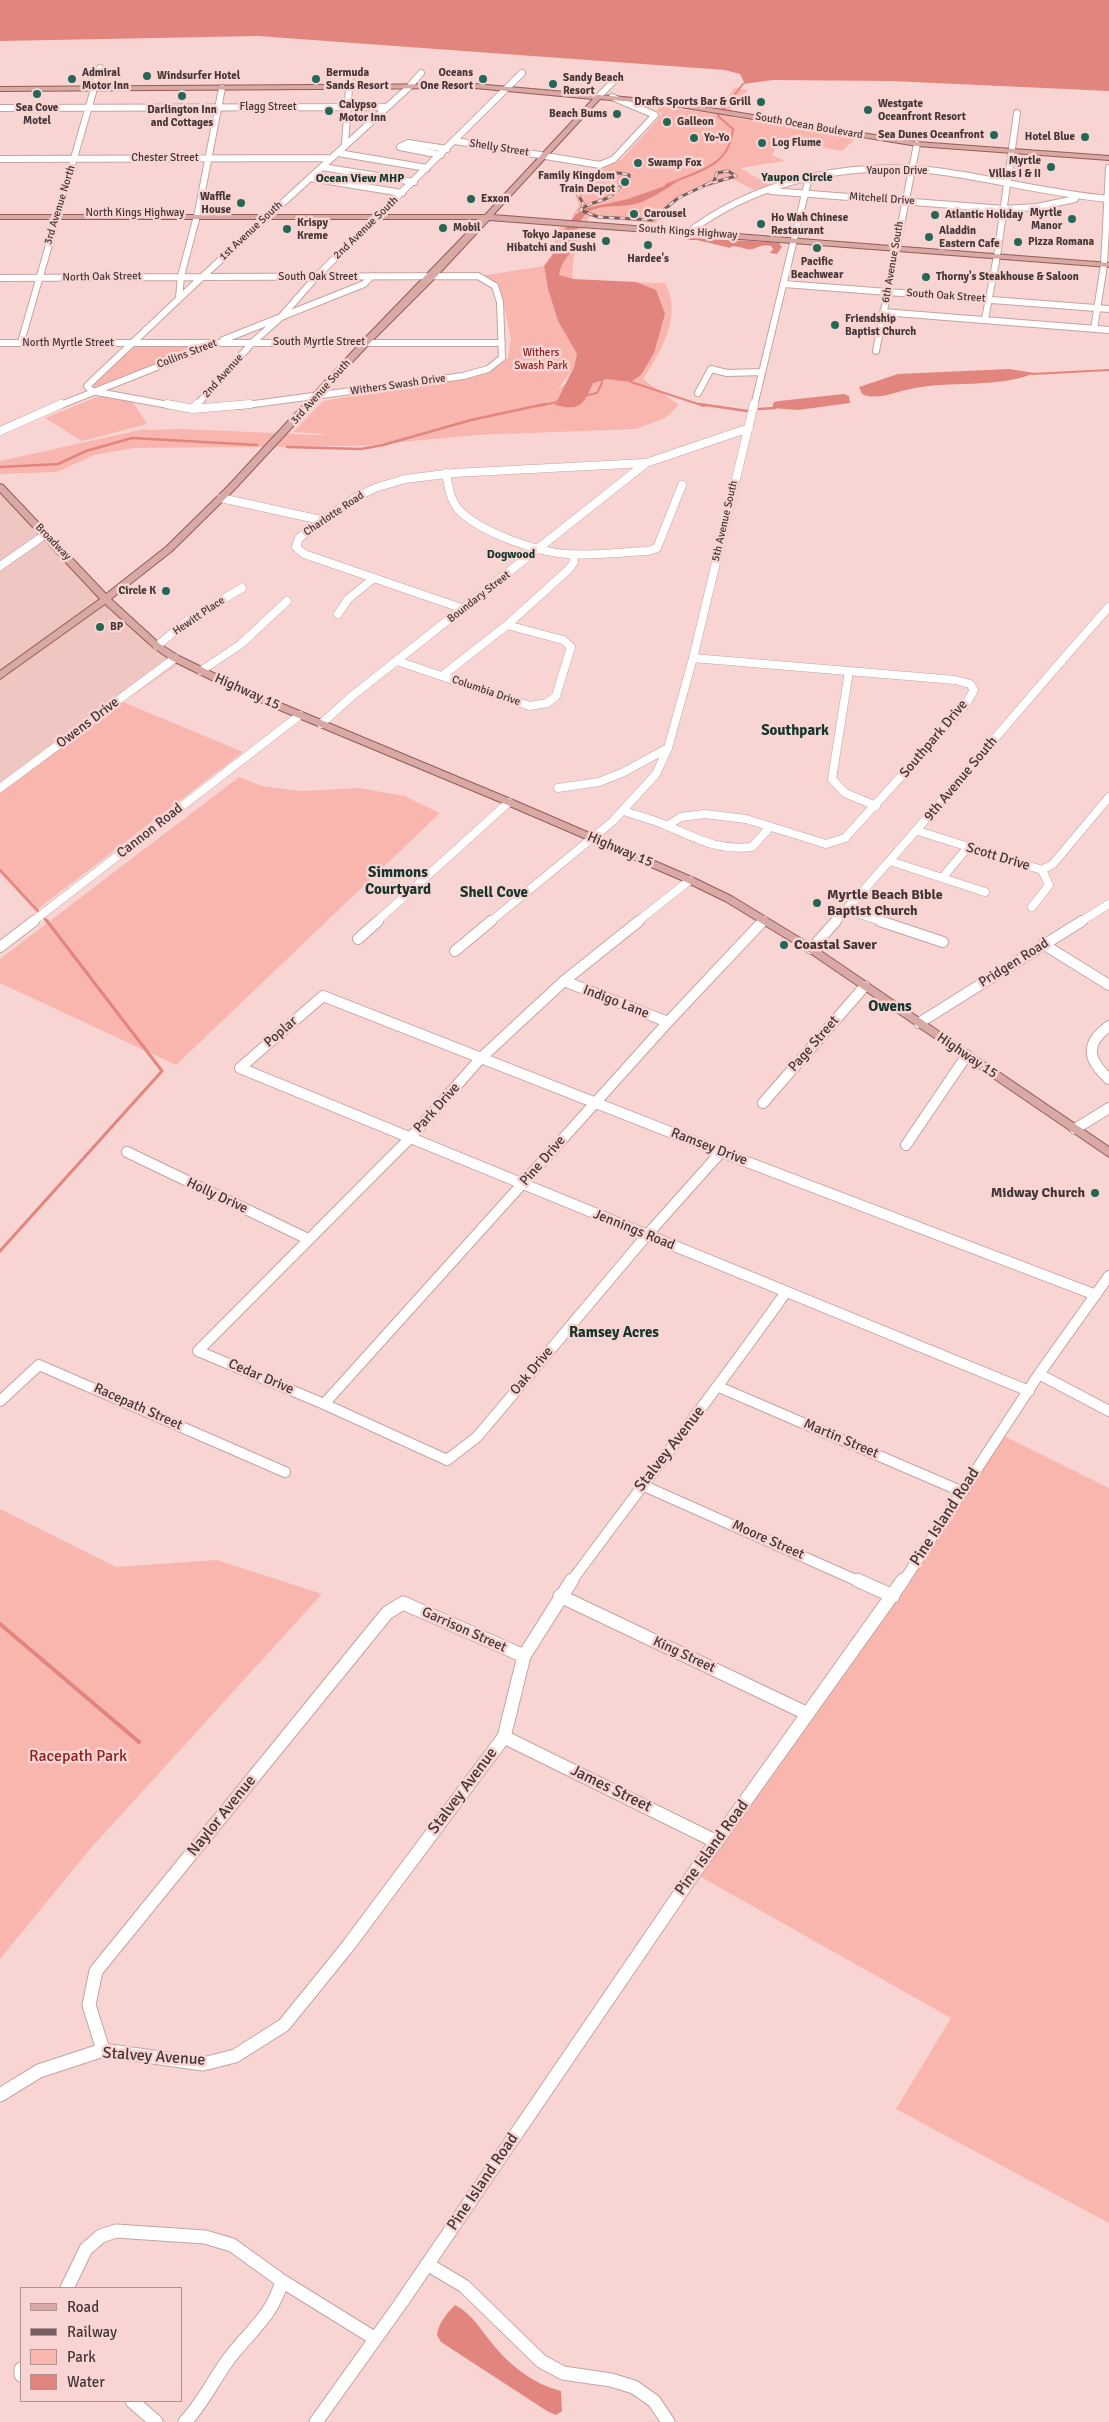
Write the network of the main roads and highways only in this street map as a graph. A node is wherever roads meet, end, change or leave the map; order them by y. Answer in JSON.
{"nodes":[{"id":1,"x":0,"y":89,"type":"edge"},
{"id":2,"x":599,"y":96,"type":"junction"},
{"id":3,"x":1109,"y":158,"type":"edge"},
{"id":4,"x":0,"y":213,"type":"edge"},
{"id":5,"x":268,"y":214,"type":"joint"},
{"id":6,"x":58,"y":215,"type":"junction"},
{"id":7,"x":487,"y":215,"type":"junction"},
{"id":8,"x":0,"y":218,"type":"edge"},
{"id":9,"x":594,"y":222,"type":"junction"},
{"id":10,"x":795,"y":238,"type":"junction"},
{"id":11,"x":1106,"y":262,"type":"edge"},
{"id":12,"x":0,"y":487,"type":"edge"},
{"id":13,"x":106,"y":598,"type":"junction"},
{"id":14,"x":0,"y":676,"type":"edge"},
{"id":15,"x":1109,"y":1153,"type":"edge"}],
"edges":[{"from":1,"to":2,"type":"main road","name":"South Ocean Boulevard"},
{"from":2,"to":3,"type":"main road","name":"South Ocean Boulevard"},
{"from":2,"to":7,"type":"main road","name":"3rd Avenue South"},
{"from":4,"to":6,"type":"main road","name":"North Kings Highway"},
{"from":5,"to":6,"type":"main road","name":"North Kings Highway"},
{"from":5,"to":7,"type":"main road","name":"South Kings Highway"},
{"from":6,"to":8,"type":"main road","name":"North Kings Highway"},
{"from":7,"to":9,"type":"main road","name":"South Kings Highway"},
{"from":7,"to":13,"type":"main road","name":"3rd Avenue South"},
{"from":9,"to":10,"type":"main road","name":"South Kings Highway"},
{"from":9,"to":10,"type":"main road","name":"South Kings Highway"},
{"from":10,"to":11,"type":"main road","name":"South Kings Highway"},
{"from":12,"to":13,"type":"main road","name":"Broadway"},
{"from":13,"to":14,"type":"main road","name":"3rd Avenue South"},
{"from":13,"to":15,"type":"main road","name":"Highway 15"}]}
